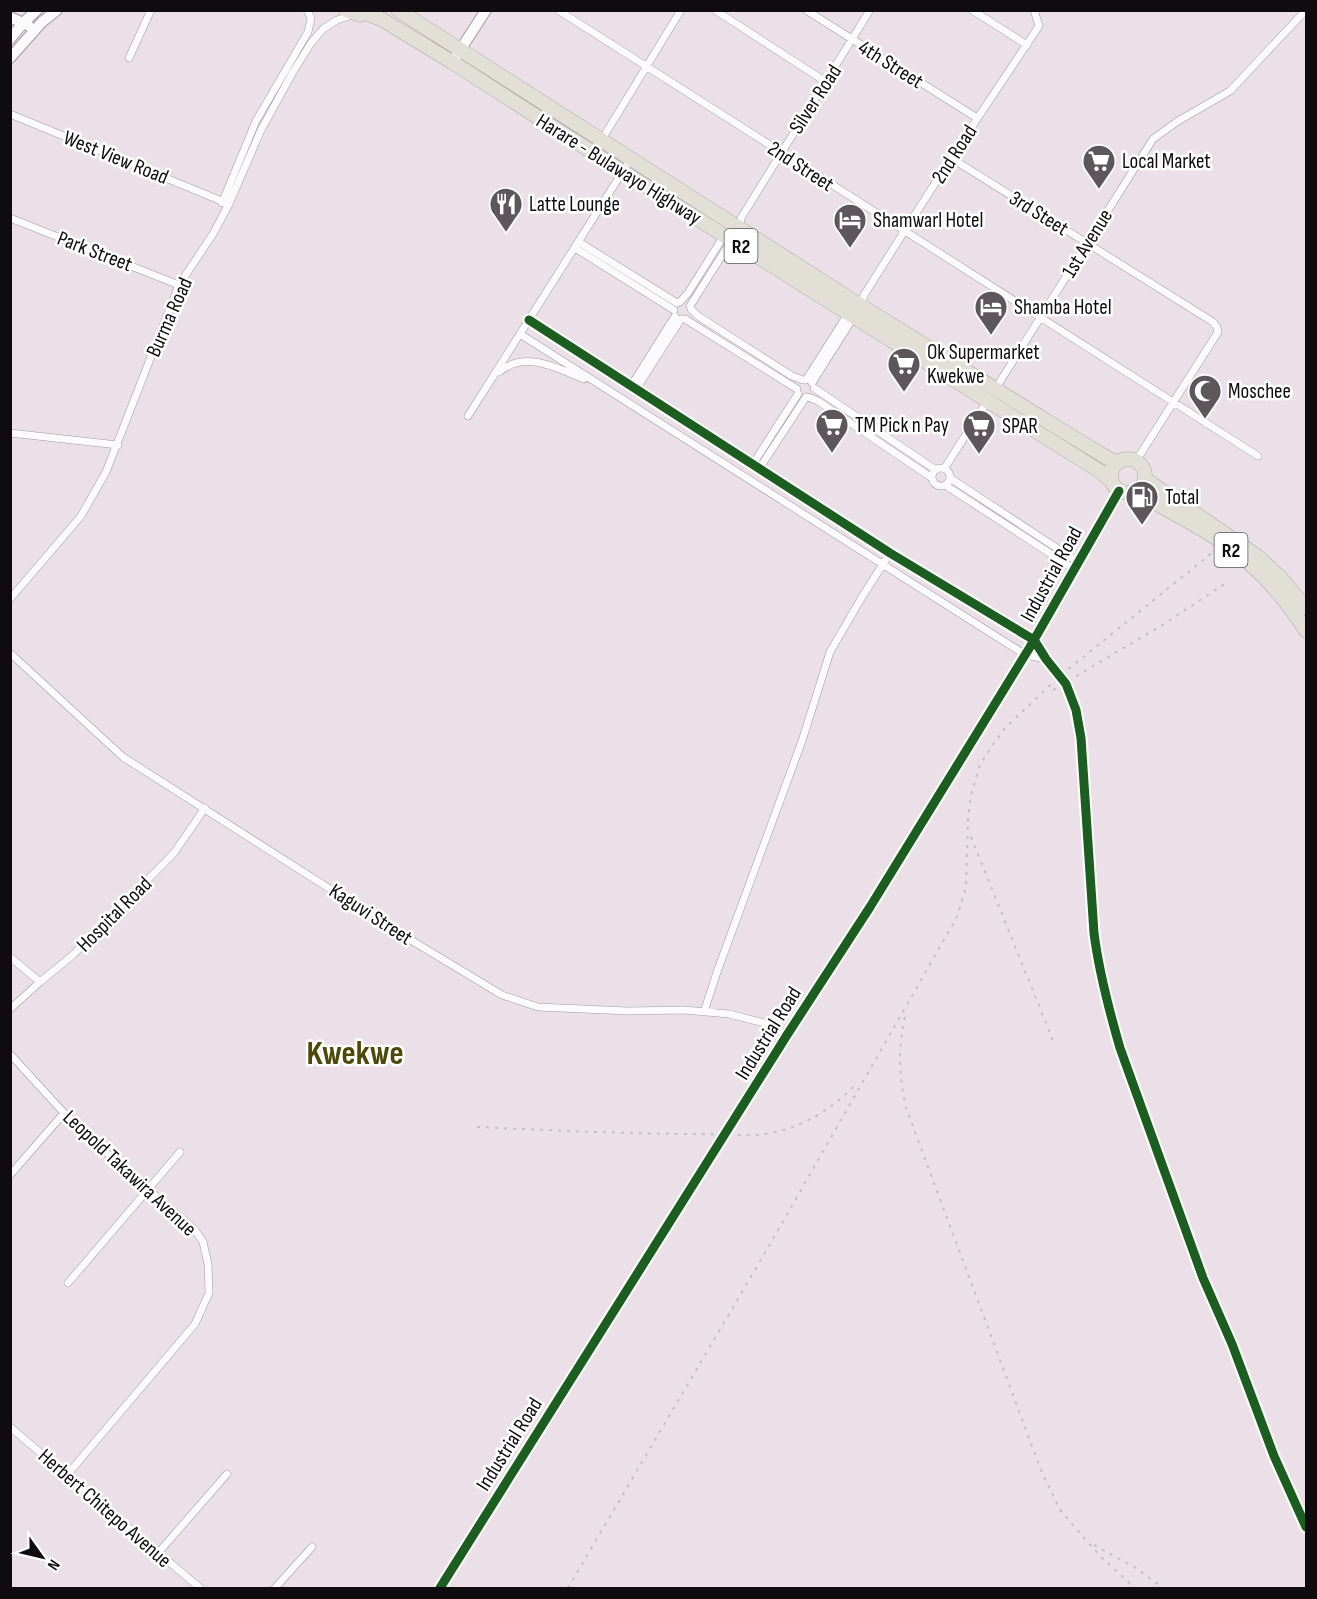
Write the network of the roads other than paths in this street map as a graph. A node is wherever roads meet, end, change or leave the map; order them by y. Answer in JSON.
{"nodes":[{"id":1,"x":37,"y":10,"type":"edge"},
{"id":2,"x":57,"y":10,"type":"edge"},
{"id":3,"x":150,"y":10,"type":"edge"},
{"id":4,"x":307,"y":10,"type":"edge"},
{"id":5,"x":398,"y":10,"type":"edge"},
{"id":6,"x":486,"y":10,"type":"edge"},
{"id":7,"x":558,"y":10,"type":"edge"},
{"id":8,"x":681,"y":10,"type":"edge"},
{"id":9,"x":716,"y":10,"type":"edge"},
{"id":10,"x":806,"y":10,"type":"edge"},
{"id":11,"x":870,"y":10,"type":"edge"},
{"id":12,"x":972,"y":10,"type":"edge"},
{"id":13,"x":1034,"y":10,"type":"edge"},
{"id":14,"x":1306,"y":10,"type":"edge"},
{"id":15,"x":355,"y":12,"type":"edge"},
{"id":16,"x":10,"y":17,"type":"edge"},
{"id":17,"x":24,"y":22,"type":"junction"},
{"id":18,"x":35,"y":30,"type":"junction"},
{"id":19,"x":10,"y":39,"type":"edge"},
{"id":20,"x":852,"y":40,"type":"junction"},
{"id":21,"x":1027,"y":45,"type":"junction"},
{"id":22,"x":456,"y":57,"type":"junction"},
{"id":23,"x":10,"y":58,"type":"edge"},
{"id":24,"x":129,"y":58,"type":"dead end"},
{"id":25,"x":645,"y":67,"type":"junction"},
{"id":26,"x":826,"y":82,"type":"junction"},
{"id":27,"x":515,"y":94,"type":"junction"},
{"id":28,"x":10,"y":114,"type":"edge"},
{"id":29,"x":977,"y":118,"type":"junction"},
{"id":30,"x":601,"y":141,"type":"junction"},
{"id":31,"x":780,"y":153,"type":"junction"},
{"id":32,"x":951,"y":158,"type":"junction"},
{"id":33,"x":626,"y":166,"type":"junction"},
{"id":34,"x":692,"y":199,"type":"junction"},
{"id":35,"x":226,"y":202,"type":"junction"},
{"id":36,"x":684,"y":211,"type":"junction"},
{"id":37,"x":10,"y":218,"type":"edge"},
{"id":38,"x":737,"y":223,"type":"junction"},
{"id":39,"x":903,"y":232,"type":"junction"},
{"id":40,"x":728,"y":238,"type":"junction"},
{"id":41,"x":1086,"y":243,"type":"junction"},
{"id":42,"x":577,"y":245,"type":"junction"},
{"id":43,"x":179,"y":285,"type":"junction"},
{"id":44,"x":856,"y":307,"type":"junction"},
{"id":45,"x":691,"y":308,"type":"junction"},
{"id":46,"x":679,"y":311,"type":"junction"},
{"id":47,"x":1040,"y":318,"type":"junction"},
{"id":48,"x":529,"y":320,"type":"junction"},
{"id":49,"x":520,"y":334,"type":"junction"},
{"id":50,"x":493,"y":378,"type":"junction"},
{"id":51,"x":809,"y":383,"type":"junction"},
{"id":52,"x":597,"y":384,"type":"junction"},
{"id":53,"x":633,"y":387,"type":"junction"},
{"id":54,"x":994,"y":389,"type":"junction"},
{"id":55,"x":802,"y":394,"type":"junction"},
{"id":56,"x":987,"y":401,"type":"junction"},
{"id":57,"x":1175,"y":403,"type":"junction"},
{"id":58,"x":468,"y":416,"type":"dead end"},
{"id":59,"x":10,"y":433,"type":"edge"},
{"id":60,"x":1071,"y":436,"type":"junction"},
{"id":61,"x":118,"y":445,"type":"junction"},
{"id":62,"x":1062,"y":449,"type":"junction"},
{"id":63,"x":1258,"y":456,"type":"dead end"},
{"id":64,"x":1136,"y":461,"type":"junction"},
{"id":65,"x":1117,"y":462,"type":"junction"},
{"id":66,"x":756,"y":466,"type":"junction"},
{"id":67,"x":938,"y":472,"type":"junction"},
{"id":68,"x":950,"y":478,"type":"junction"},
{"id":69,"x":1145,"y":478,"type":"junction"},
{"id":70,"x":945,"y":485,"type":"junction"},
{"id":71,"x":1115,"y":487,"type":"junction"},
{"id":72,"x":1135,"y":492,"type":"junction"},
{"id":73,"x":809,"y":501,"type":"junction"},
{"id":74,"x":1179,"y":510,"type":"junction"},
{"id":75,"x":801,"y":514,"type":"junction"},
{"id":76,"x":890,"y":553,"type":"junction"},
{"id":77,"x":882,"y":566,"type":"junction"},
{"id":78,"x":1076,"y":566,"type":"junction"},
{"id":79,"x":10,"y":599,"type":"edge"},
{"id":80,"x":1306,"y":608,"type":"edge"},
{"id":81,"x":1306,"y":631,"type":"edge"},
{"id":82,"x":1034,"y":640,"type":"junction"},
{"id":83,"x":10,"y":653,"type":"edge"},
{"id":84,"x":1026,"y":655,"type":"junction"},
{"id":85,"x":1046,"y":659,"type":"junction"},
{"id":86,"x":205,"y":808,"type":"junction"},
{"id":87,"x":10,"y":957,"type":"edge"},
{"id":88,"x":40,"y":982,"type":"junction"},
{"id":89,"x":10,"y":1010,"type":"edge"},
{"id":90,"x":704,"y":1012,"type":"junction"},
{"id":91,"x":787,"y":1035,"type":"junction"},
{"id":92,"x":10,"y":1054,"type":"edge"},
{"id":93,"x":64,"y":1113,"type":"junction"},
{"id":94,"x":180,"y":1152,"type":"dead end"},
{"id":95,"x":10,"y":1175,"type":"edge"},
{"id":96,"x":148,"y":1188,"type":"junction"},
{"id":97,"x":68,"y":1283,"type":"dead end"},
{"id":98,"x":10,"y":1427,"type":"edge"},
{"id":99,"x":227,"y":1474,"type":"dead end"},
{"id":100,"x":67,"y":1475,"type":"junction"},
{"id":101,"x":1306,"y":1527,"type":"edge"},
{"id":102,"x":312,"y":1547,"type":"dead end"},
{"id":103,"x":159,"y":1553,"type":"junction"},
{"id":104,"x":200,"y":1588,"type":"edge"},
{"id":105,"x":275,"y":1588,"type":"edge"},
{"id":106,"x":440,"y":1588,"type":"edge"}],
"edges":[{"from":1,"to":17,"type":"street"},
{"from":2,"to":18,"type":"street"},
{"from":3,"to":24,"type":"street"},
{"from":4,"to":35,"type":"street"},
{"from":5,"to":22,"type":"highway","name":"Harare - Bulawayo Highway","number":"R2"},
{"from":6,"to":22,"type":"street"},
{"from":7,"to":25,"type":"street","name":"2nd Street"},
{"from":8,"to":25,"type":"street"},
{"from":9,"to":26,"type":"street"},
{"from":10,"to":20,"type":"street","name":"4th Street"},
{"from":11,"to":20,"type":"street","name":"Silver Road"},
{"from":12,"to":21,"type":"street"},
{"from":13,"to":21,"type":"street","name":"2nd Road"},
{"from":14,"to":41,"type":"street","name":"1st Avenue"},
{"from":15,"to":22,"type":"highway","name":"Harare - Bulawayo Highway","number":"R2"},
{"from":15,"to":35,"type":"street"},
{"from":16,"to":17,"type":"street"},
{"from":17,"to":18,"type":"street"},
{"from":17,"to":19,"type":"street"},
{"from":18,"to":23,"type":"street"},
{"from":20,"to":26,"type":"street","name":"Silver Road"},
{"from":20,"to":29,"type":"street","name":"4th Street"},
{"from":21,"to":29,"type":"street","name":"2nd Road"},
{"from":22,"to":27,"type":"highway","name":"Harare - Bulawayo Highway","number":"R2"},
{"from":25,"to":30,"type":"street"},
{"from":25,"to":31,"type":"street","name":"2nd Street"},
{"from":26,"to":31,"type":"street","name":"Silver Road"},
{"from":27,"to":30,"type":"highway","name":"Harare - Bulawayo Highway","number":"R2"},
{"from":27,"to":33,"type":"highway","name":"Harare - Bulawayo Highway","number":"R2"},
{"from":28,"to":35,"type":"street","name":"West View Road"},
{"from":29,"to":32,"type":"street","name":"2nd Road"},
{"from":30,"to":33,"type":"highway","name":"Harare - Bulawayo Highway","number":"R2"},
{"from":31,"to":38,"type":"street","name":"Silver Road"},
{"from":31,"to":39,"type":"street","name":"2nd Street"},
{"from":32,"to":39,"type":"street","name":"2nd Road"},
{"from":32,"to":41,"type":"street","name":"3rd Steet"},
{"from":33,"to":34,"type":"highway","name":"Harare - Bulawayo Highway","number":"R2"},
{"from":33,"to":36,"type":"highway","name":"Harare - Bulawayo Highway","number":"R2"},
{"from":33,"to":42,"type":"street"},
{"from":34,"to":36,"type":"highway"},
{"from":34,"to":38,"type":"highway","name":"Harare - Bulawayo Highway","number":"R2"},
{"from":35,"to":43,"type":"street","name":"Burma Road"},
{"from":36,"to":40,"type":"highway","name":"Harare - Bulawayo Highway","number":"R2"},
{"from":37,"to":43,"type":"street","name":"Park Street"},
{"from":38,"to":40,"type":"street","name":"Silver Road"},
{"from":38,"to":44,"type":"highway","name":"Harare - Bulawayo Highway","number":"R2"},
{"from":39,"to":44,"type":"street","name":"2nd Road"},
{"from":39,"to":47,"type":"street","name":"2nd Street"},
{"from":40,"to":44,"type":"highway","name":"Harare - Bulawayo Highway","number":"R2"},
{"from":40,"to":45,"type":"street"},
{"from":40,"to":46,"type":"street"},
{"from":41,"to":47,"type":"street","name":"1st Avenue"},
{"from":41,"to":57,"type":"street","name":"3rd Steet"},
{"from":42,"to":46,"type":"street"},
{"from":42,"to":48,"type":"street"},
{"from":43,"to":61,"type":"street","name":"Burma Road"},
{"from":44,"to":51,"type":"street","name":"2nd Road"},
{"from":44,"to":54,"type":"highway","name":"Harare - Bulawayo Highway","number":"R2"},
{"from":44,"to":56,"type":"highway","name":"Harare - Bulawayo Highway","number":"R2"},
{"from":45,"to":46,"type":"street"},
{"from":45,"to":46,"type":"street"},
{"from":45,"to":51,"type":"street"},
{"from":46,"to":53,"type":"street"},
{"from":46,"to":55,"type":"street"},
{"from":47,"to":54,"type":"street","name":"1st Avenue"},
{"from":47,"to":57,"type":"street","name":"2nd Street"},
{"from":48,"to":49,"type":"street"},
{"from":48,"to":53,"type":"street"},
{"from":49,"to":50,"type":"street"},
{"from":49,"to":52,"type":"street"},
{"from":50,"to":52,"type":"street"},
{"from":50,"to":58,"type":"street"},
{"from":51,"to":55,"type":"street"},
{"from":51,"to":55,"type":"street"},
{"from":51,"to":67,"type":"street"},
{"from":52,"to":75,"type":"street"},
{"from":53,"to":66,"type":"street"},
{"from":54,"to":56,"type":"street","name":"1st Avenue"},
{"from":54,"to":60,"type":"highway","name":"Harare - Bulawayo Highway","number":"R2"},
{"from":55,"to":66,"type":"street"},
{"from":55,"to":67,"type":"street"},
{"from":56,"to":62,"type":"highway","name":"Harare - Bulawayo Highway","number":"R2"},
{"from":56,"to":67,"type":"street","name":"1st Avenue"},
{"from":57,"to":63,"type":"street","name":"2nd Street"},
{"from":57,"to":64,"type":"street"},
{"from":59,"to":61,"type":"street"},
{"from":60,"to":62,"type":"highway"},
{"from":60,"to":65,"type":"highway","name":"Harare - Bulawayo Highway","number":"R2"},
{"from":61,"to":79,"type":"street","name":"Burma Road"},
{"from":62,"to":71,"type":"highway","name":"Harare - Bulawayo Highway","number":"R2"},
{"from":64,"to":65,"type":"highway"},
{"from":64,"to":69,"type":"highway","number":"R2"},
{"from":65,"to":71,"type":"highway"},
{"from":66,"to":73,"type":"street"},
{"from":67,"to":68,"type":"street"},
{"from":67,"to":70,"type":"street"},
{"from":68,"to":70,"type":"street"},
{"from":68,"to":78,"type":"street"},
{"from":69,"to":72,"type":"highway"},
{"from":69,"to":74,"type":"highway","number":"R2"},
{"from":70,"to":78,"type":"street"},
{"from":71,"to":72,"type":"highway","number":"R2"},
{"from":71,"to":78,"type":"street","name":"Industrial Road"},
{"from":72,"to":74,"type":"highway","number":"R2"},
{"from":73,"to":75,"type":"street"},
{"from":73,"to":76,"type":"street"},
{"from":74,"to":80,"type":"highway","number":"R2"},
{"from":74,"to":81,"type":"highway","number":"R2"},
{"from":75,"to":77,"type":"street"},
{"from":76,"to":77,"type":"street"},
{"from":76,"to":82,"type":"street"},
{"from":77,"to":84,"type":"street"},
{"from":77,"to":90,"type":"street"},
{"from":78,"to":82,"type":"street","name":"Industrial Road"},
{"from":82,"to":84,"type":"street","name":"Industrial Road"},
{"from":82,"to":85,"type":"street"},
{"from":83,"to":86,"type":"street","name":"Kaguvi Street"},
{"from":84,"to":85,"type":"street"},
{"from":84,"to":91,"type":"street","name":"Industrial Road"},
{"from":85,"to":101,"type":"street"},
{"from":86,"to":88,"type":"street","name":"Hospital Road"},
{"from":86,"to":90,"type":"street","name":"Kaguvi Street"},
{"from":87,"to":88,"type":"street"},
{"from":88,"to":89,"type":"street","name":"Hospital Road"},
{"from":90,"to":91,"type":"street","name":"Kaguvi Street"},
{"from":91,"to":106,"type":"street","name":"Industrial Road"},
{"from":92,"to":93,"type":"street","name":"Leopold Takawira Avenue"},
{"from":93,"to":95,"type":"street"},
{"from":93,"to":96,"type":"street","name":"Leopold Takawira Avenue"},
{"from":94,"to":96,"type":"street"},
{"from":96,"to":97,"type":"street"},
{"from":96,"to":100,"type":"street","name":"Leopold Takawira Avenue"},
{"from":98,"to":100,"type":"street","name":"Herbert Chitepo Avenue"},
{"from":99,"to":103,"type":"street"},
{"from":100,"to":103,"type":"street","name":"Herbert Chitepo Avenue"},
{"from":102,"to":105,"type":"street"},
{"from":103,"to":104,"type":"street","name":"Herbert Chitepo Avenue"}]}
